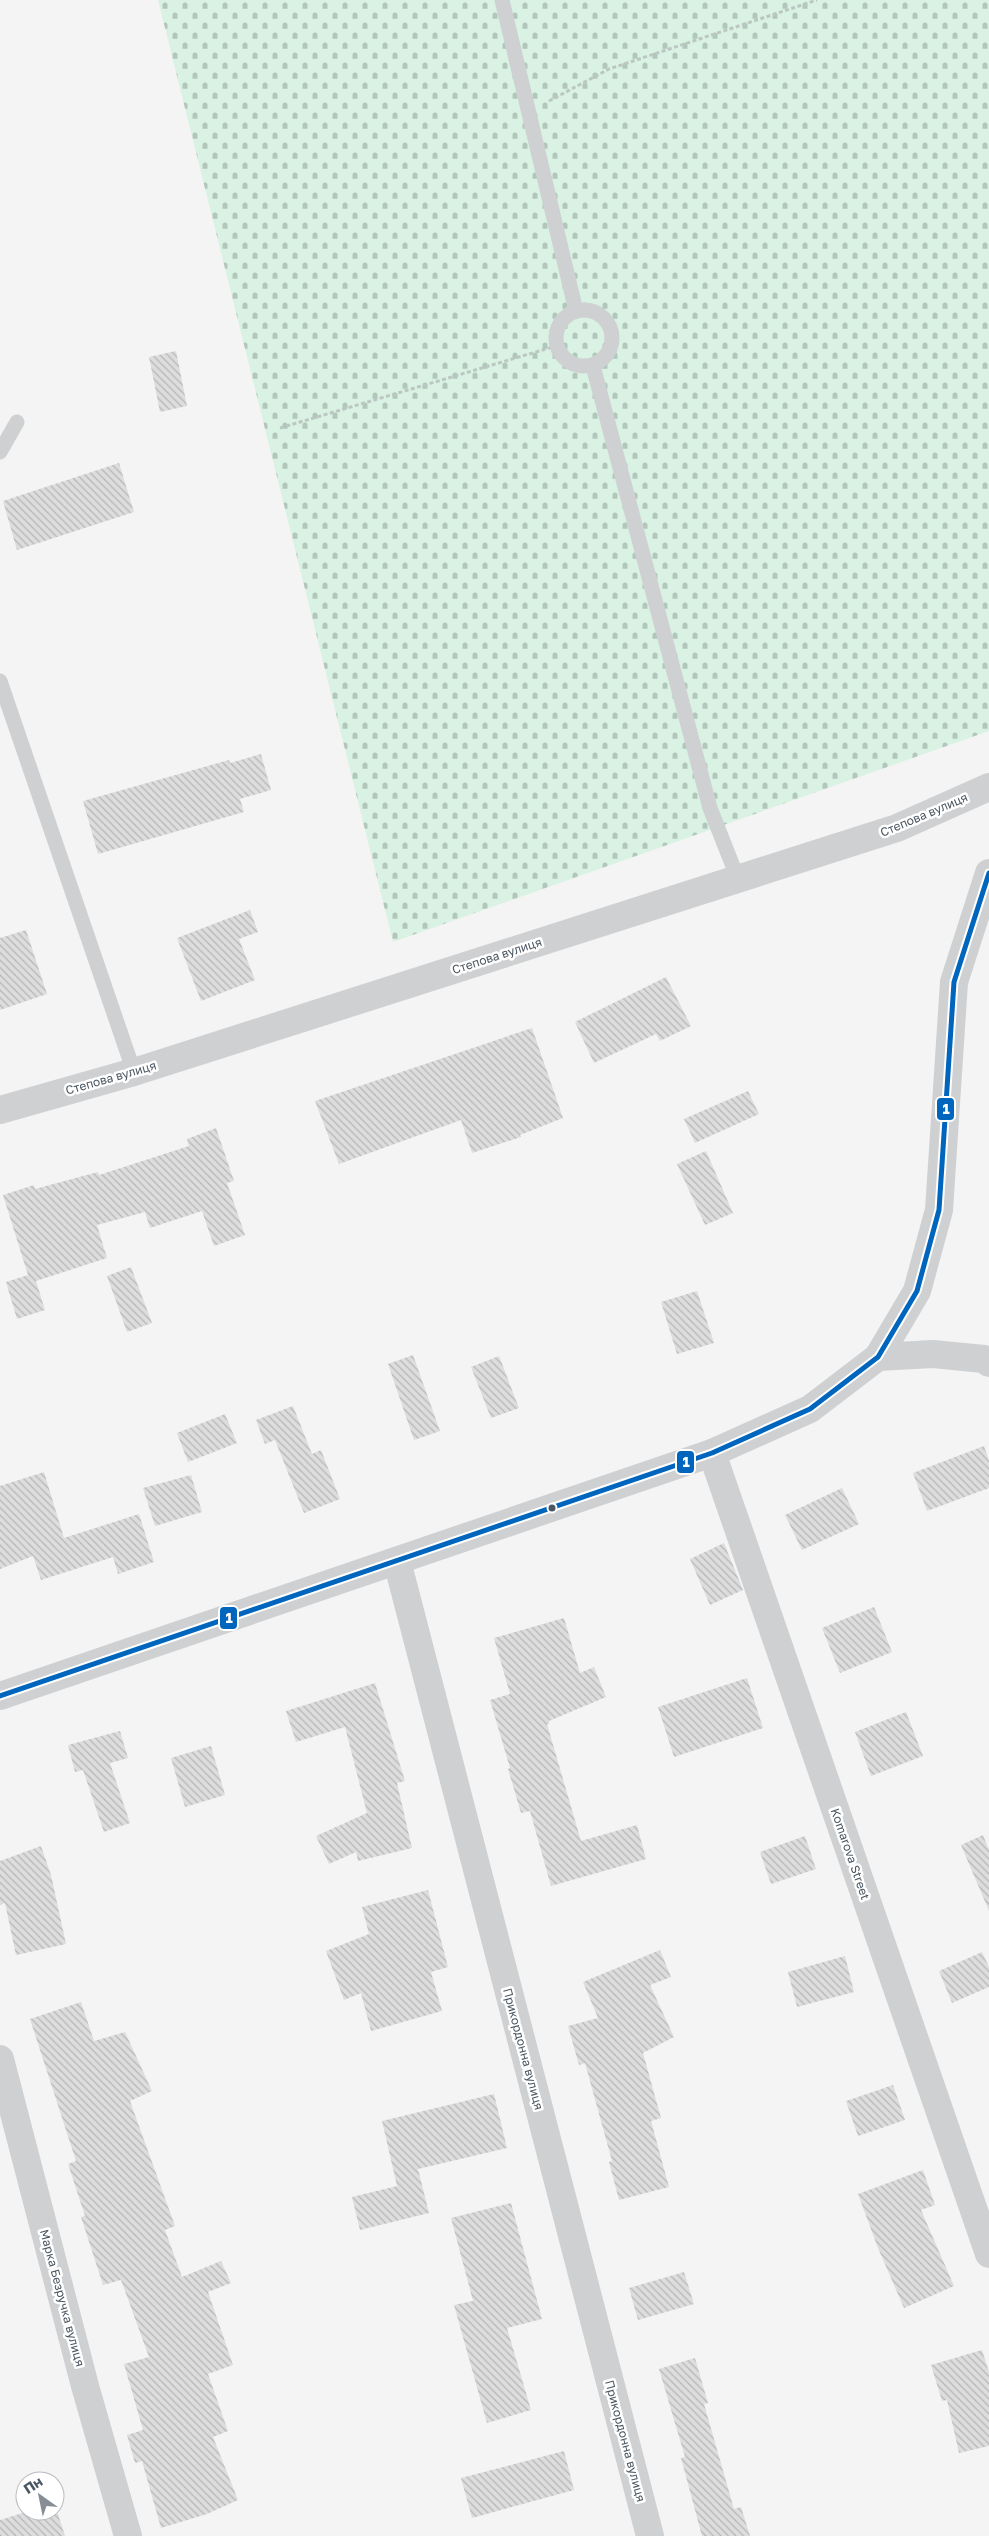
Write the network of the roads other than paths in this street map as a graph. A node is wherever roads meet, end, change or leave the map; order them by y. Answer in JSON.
{"nodes":[{"id":1,"x":502,"y":0,"type":"edge"},
{"id":2,"x":576,"y":311,"type":"junction"},
{"id":3,"x":592,"y":366,"type":"junction"},
{"id":4,"x":17,"y":422,"type":"dead end"},
{"id":5,"x":0,"y":452,"type":"edge"},
{"id":6,"x":0,"y":681,"type":"edge"},
{"id":7,"x":989,"y":787,"type":"edge"},
{"id":8,"x":989,"y":873,"type":"edge"},
{"id":9,"x":738,"y":879,"type":"junction"},
{"id":10,"x":134,"y":1072,"type":"junction"},
{"id":11,"x":0,"y":1110,"type":"edge"},
{"id":12,"x":878,"y":1357,"type":"junction"},
{"id":13,"x":989,"y":1363,"type":"edge"},
{"id":14,"x":712,"y":1453,"type":"junction"},
{"id":15,"x":397,"y":1561,"type":"junction"},
{"id":16,"x":0,"y":1696,"type":"edge"},
{"id":17,"x":0,"y":2059,"type":"edge"},
{"id":18,"x":989,"y":2254,"type":"edge"},
{"id":19,"x":128,"y":2536,"type":"edge"},
{"id":20,"x":650,"y":2536,"type":"edge"}],
"edges":[{"from":1,"to":2,"type":"lane"},
{"from":2,"to":3,"type":"lane"},
{"from":2,"to":3,"type":"lane"},
{"from":3,"to":9,"type":"lane"},
{"from":4,"to":5,"type":"lane"},
{"from":6,"to":10,"type":"lane"},
{"from":7,"to":9,"type":"street","name":"Степова вулиця"},
{"from":8,"to":12,"type":"street"},
{"from":9,"to":10,"type":"street","name":"Степова вулиця"},
{"from":10,"to":11,"type":"street","name":"Степова вулиця"},
{"from":12,"to":13,"type":"street"},
{"from":12,"to":14,"type":"street"},
{"from":14,"to":15,"type":"street"},
{"from":14,"to":18,"type":"street","name":"Komarova Street"},
{"from":15,"to":16,"type":"street"},
{"from":15,"to":20,"type":"street","name":"Прикордонна вулиця"},
{"from":17,"to":19,"type":"street","name":"Марка Безручка вулиця"}]}
